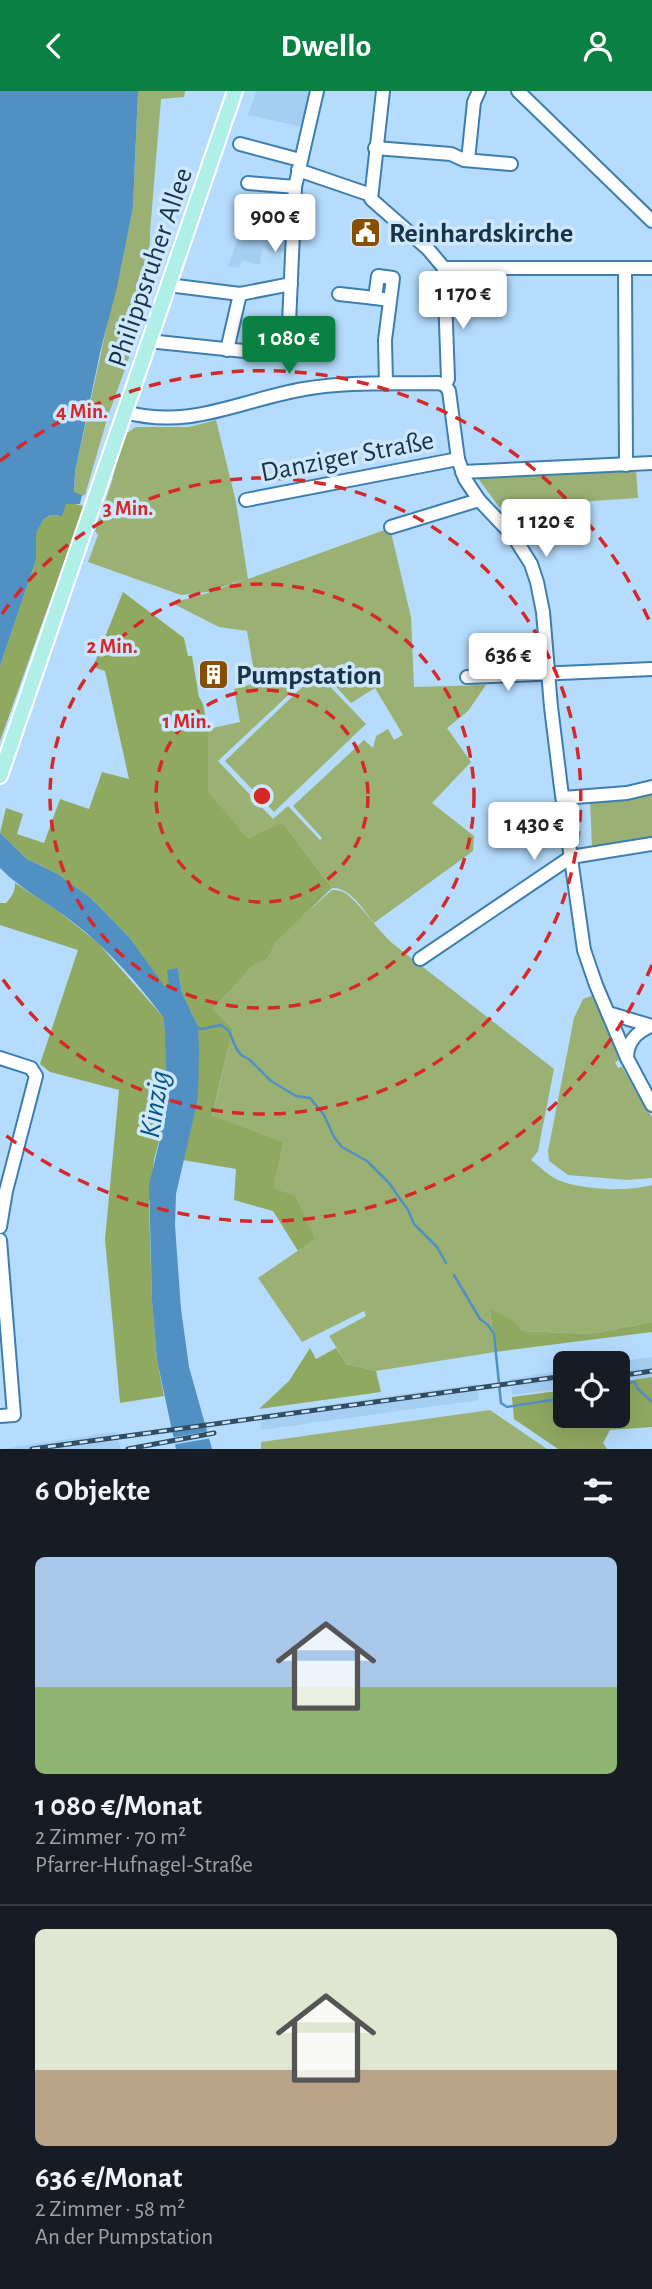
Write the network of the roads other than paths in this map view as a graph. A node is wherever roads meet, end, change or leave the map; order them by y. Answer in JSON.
{"nodes":[{"id":1,"x":234,"y":91,"type":"edge"},
{"id":2,"x":317,"y":91,"type":"edge"},
{"id":3,"x":383,"y":91,"type":"edge"},
{"id":4,"x":479,"y":91,"type":"edge"},
{"id":5,"x":518,"y":91,"type":"edge"},
{"id":6,"x":240,"y":144,"type":"dead end"},
{"id":7,"x":375,"y":148,"type":"junction"},
{"id":8,"x":468,"y":160,"type":"junction"},
{"id":9,"x":511,"y":164,"type":"dead end"},
{"id":10,"x":299,"y":165,"type":"junction"},
{"id":11,"x":248,"y":183,"type":"dead end"},
{"id":12,"x":295,"y":187,"type":"junction"},
{"id":13,"x":371,"y":197,"type":"junction"},
{"id":14,"x":652,"y":221,"type":"edge"},
{"id":15,"x":444,"y":268,"type":"junction"},
{"id":16,"x":625,"y":268,"type":"junction"},
{"id":17,"x":652,"y":268,"type":"edge"},
{"id":18,"x":292,"y":284,"type":"junction"},
{"id":19,"x":168,"y":285,"type":"junction"},
{"id":20,"x":240,"y":294,"type":"junction"},
{"id":21,"x":339,"y":294,"type":"dead end"},
{"id":22,"x":375,"y":298,"type":"junction"},
{"id":23,"x":390,"y":300,"type":"junction"},
{"id":24,"x":148,"y":341,"type":"junction"},
{"id":25,"x":227,"y":349,"type":"junction"},
{"id":26,"x":386,"y":384,"type":"junction"},
{"id":27,"x":444,"y":386,"type":"junction"},
{"id":28,"x":125,"y":412,"type":"junction"},
{"id":29,"x":652,"y":463,"type":"edge"},
{"id":30,"x":460,"y":465,"type":"junction"},
{"id":31,"x":626,"y":465,"type":"junction"},
{"id":32,"x":246,"y":500,"type":"dead end"},
{"id":33,"x":479,"y":500,"type":"junction"},
{"id":34,"x":391,"y":527,"type":"dead end"},
{"id":35,"x":652,"y":670,"type":"edge"},
{"id":36,"x":548,"y":675,"type":"junction"},
{"id":37,"x":467,"y":677,"type":"dead end"},
{"id":38,"x":0,"y":776,"type":"edge"},
{"id":39,"x":652,"y":787,"type":"edge"},
{"id":40,"x":563,"y":798,"type":"junction"},
{"id":41,"x":652,"y":844,"type":"edge"},
{"id":42,"x":570,"y":857,"type":"junction"},
{"id":43,"x":420,"y":959,"type":"dead end"},
{"id":44,"x":608,"y":1013,"type":"junction"},
{"id":45,"x":652,"y":1026,"type":"edge"},
{"id":46,"x":0,"y":1058,"type":"edge"},
{"id":47,"x":627,"y":1058,"type":"junction"},
{"id":48,"x":652,"y":1105,"type":"edge"},
{"id":49,"x":0,"y":1227,"type":"edge"},
{"id":50,"x":0,"y":1240,"type":"edge"},
{"id":51,"x":0,"y":1416,"type":"edge"}],
"edges":[{"from":1,"to":19,"type":"main road","name":"Philippsruher Allee"},
{"from":2,"to":10,"type":"street"},
{"from":3,"to":7,"type":"street"},
{"from":4,"to":8,"type":"street"},
{"from":5,"to":14,"type":"street"},
{"from":6,"to":10,"type":"street"},
{"from":7,"to":8,"type":"street"},
{"from":7,"to":13,"type":"street"},
{"from":8,"to":9,"type":"street"},
{"from":10,"to":12,"type":"street"},
{"from":10,"to":13,"type":"street"},
{"from":11,"to":12,"type":"street"},
{"from":12,"to":18,"type":"street"},
{"from":13,"to":15,"type":"street"},
{"from":15,"to":16,"type":"street"},
{"from":15,"to":27,"type":"street"},
{"from":16,"to":17,"type":"street"},
{"from":16,"to":31,"type":"street"},
{"from":18,"to":20,"type":"street"},
{"from":18,"to":25,"type":"street"},
{"from":19,"to":20,"type":"street"},
{"from":19,"to":24,"type":"main road","name":"Philippsruher Allee"},
{"from":20,"to":25,"type":"street"},
{"from":21,"to":22,"type":"street"},
{"from":22,"to":23,"type":"street"},
{"from":22,"to":23,"type":"street"},
{"from":23,"to":26,"type":"street"},
{"from":24,"to":25,"type":"street"},
{"from":24,"to":28,"type":"main road","name":"Philippsruher Allee"},
{"from":26,"to":27,"type":"street"},
{"from":26,"to":28,"type":"street"},
{"from":27,"to":30,"type":"street"},
{"from":28,"to":38,"type":"main road","name":"Philippsruher Allee"},
{"from":29,"to":31,"type":"street","name":"Danziger Straße"},
{"from":30,"to":31,"type":"street","name":"Danziger Straße"},
{"from":30,"to":32,"type":"street","name":"Danziger Straße"},
{"from":30,"to":33,"type":"street"},
{"from":33,"to":34,"type":"street"},
{"from":33,"to":36,"type":"street"},
{"from":35,"to":36,"type":"street"},
{"from":36,"to":37,"type":"street"},
{"from":36,"to":40,"type":"street"},
{"from":39,"to":40,"type":"street"},
{"from":40,"to":42,"type":"street"},
{"from":41,"to":42,"type":"street"},
{"from":42,"to":43,"type":"street"},
{"from":42,"to":44,"type":"street"},
{"from":44,"to":45,"type":"street"},
{"from":44,"to":47,"type":"street"},
{"from":45,"to":47,"type":"street"},
{"from":46,"to":49,"type":"street"},
{"from":47,"to":48,"type":"street"},
{"from":50,"to":51,"type":"street"}]}
